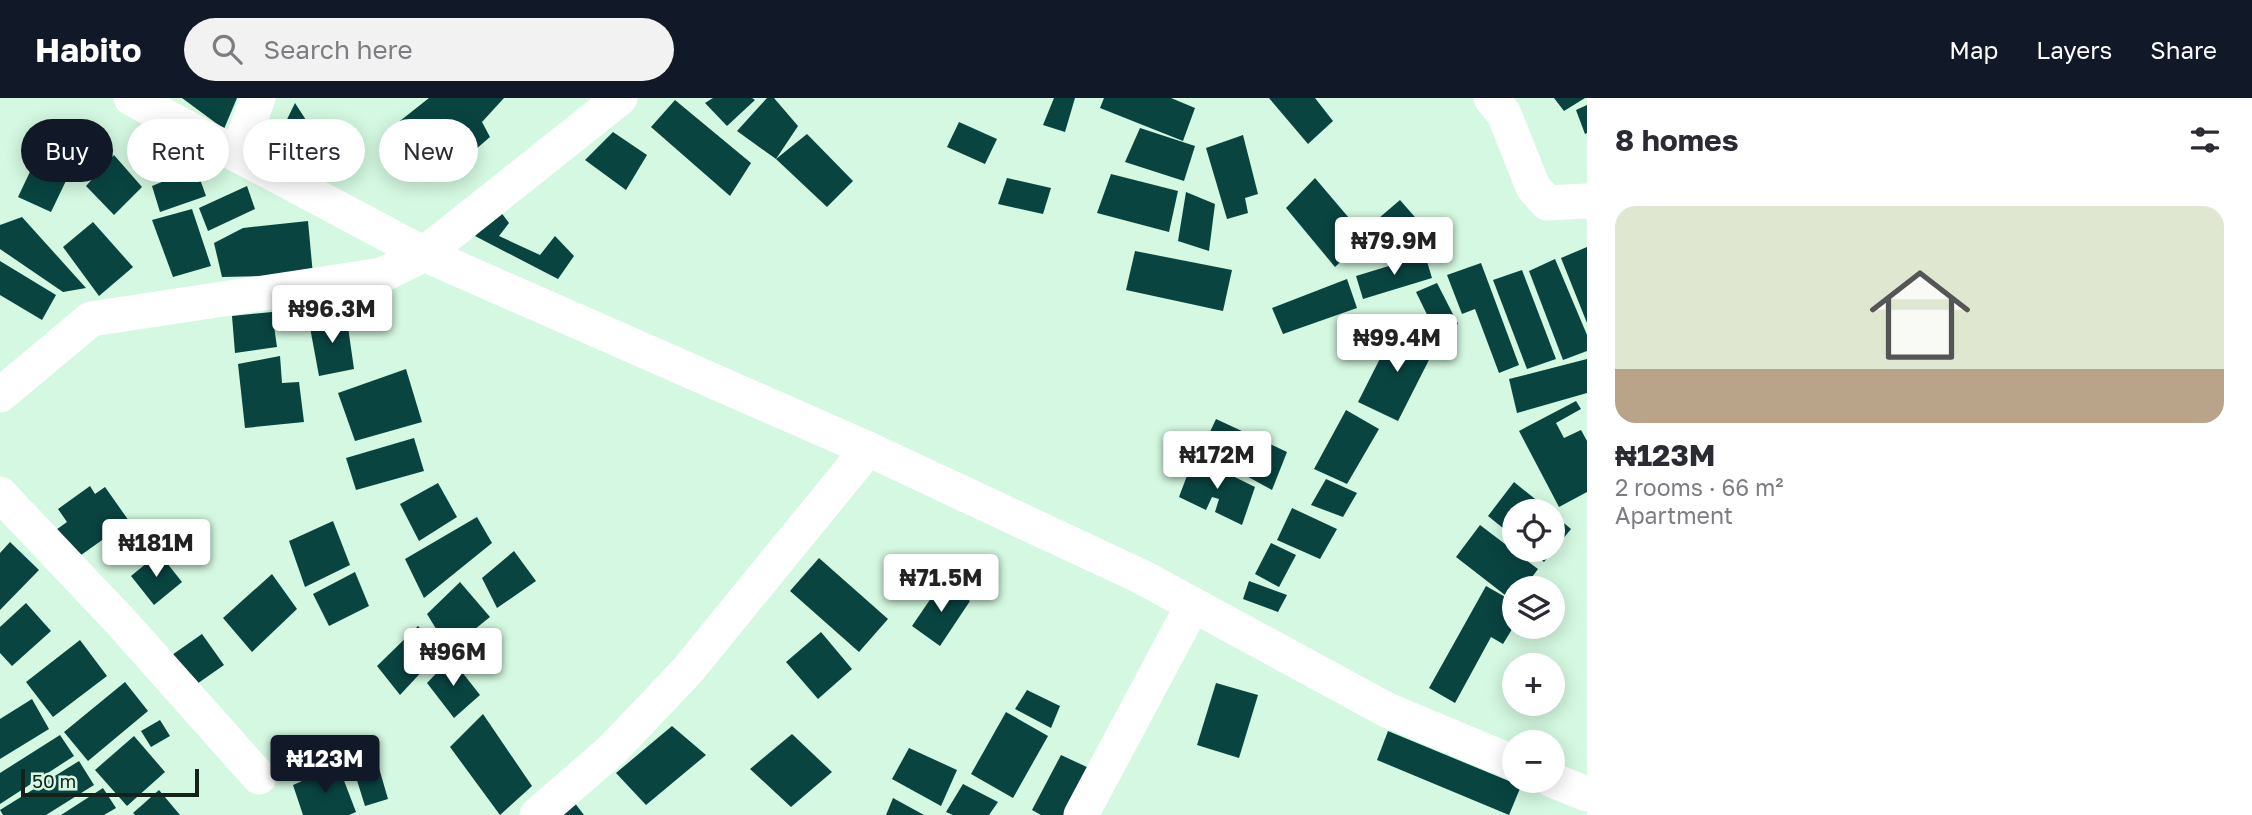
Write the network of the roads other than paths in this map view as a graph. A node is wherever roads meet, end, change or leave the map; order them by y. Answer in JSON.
{"nodes":[{"id":1,"x":131,"y":98,"type":"edge"},
{"id":2,"x":258,"y":98,"type":"edge"},
{"id":3,"x":620,"y":98,"type":"edge"},
{"id":4,"x":1491,"y":98,"type":"edge"},
{"id":5,"x":237,"y":155,"type":"junction"},
{"id":6,"x":1587,"y":201,"type":"edge"},
{"id":7,"x":424,"y":254,"type":"junction"},
{"id":8,"x":0,"y":395,"type":"edge"},
{"id":9,"x":868,"y":449,"type":"junction"},
{"id":10,"x":0,"y":494,"type":"edge"},
{"id":11,"x":1193,"y":605,"type":"junction"},
{"id":12,"x":1502,"y":758,"type":"edge"},
{"id":13,"x":259,"y":777,"type":"dead end"},
{"id":14,"x":1565,"y":785,"type":"edge"},
{"id":15,"x":1587,"y":794,"type":"edge"},
{"id":16,"x":537,"y":815,"type":"edge"},
{"id":17,"x":1081,"y":815,"type":"edge"}],
"edges":[{"from":1,"to":5,"type":"street"},
{"from":2,"to":5,"type":"street"},
{"from":3,"to":7,"type":"street"},
{"from":4,"to":6,"type":"street"},
{"from":5,"to":7,"type":"street"},
{"from":7,"to":8,"type":"street"},
{"from":7,"to":9,"type":"street"},
{"from":9,"to":11,"type":"street"},
{"from":9,"to":16,"type":"street"},
{"from":10,"to":13,"type":"street"},
{"from":11,"to":12,"type":"street"},
{"from":11,"to":17,"type":"street"},
{"from":14,"to":15,"type":"street"}]}
